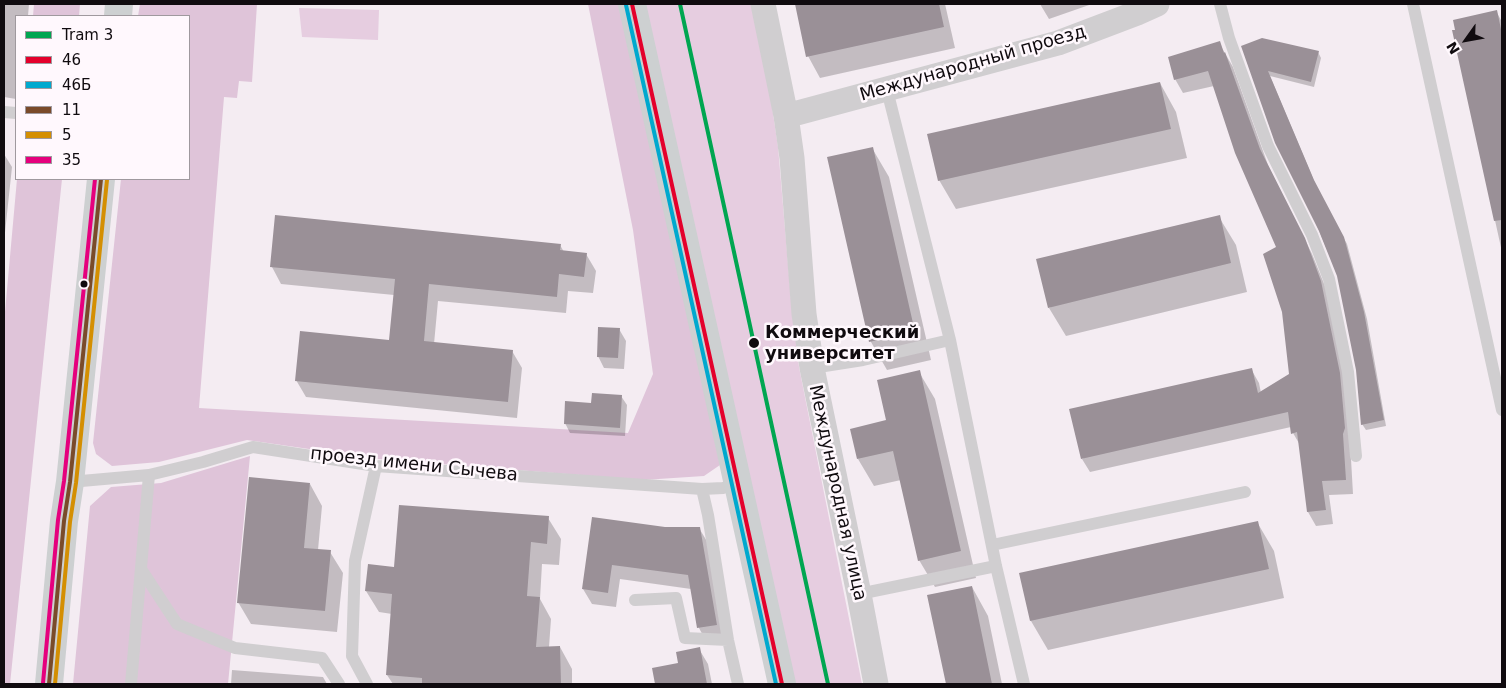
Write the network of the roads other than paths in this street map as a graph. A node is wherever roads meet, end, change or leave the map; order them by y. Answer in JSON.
{"nodes":[{"id":1,"x":632,"y":4,"type":"edge"},
{"id":2,"x":763,"y":4,"type":"edge"},
{"id":3,"x":1157,"y":4,"type":"edge"},
{"id":4,"x":1220,"y":4,"type":"edge"},
{"id":5,"x":1414,"y":4,"type":"edge"},
{"id":6,"x":887,"y":90,"type":"junction"},
{"id":7,"x":786,"y":116,"type":"junction"},
{"id":8,"x":101,"y":180,"type":"edge"},
{"id":9,"x":950,"y":340,"type":"junction"},
{"id":10,"x":812,"y":368,"type":"junction"},
{"id":11,"x":1502,"y":410,"type":"edge"},
{"id":12,"x":1356,"y":456,"type":"dead end"},
{"id":13,"x":376,"y":466,"type":"junction"},
{"id":14,"x":149,"y":474,"type":"junction"},
{"id":15,"x":70,"y":482,"type":"junction"},
{"id":16,"x":738,"y":484,"type":"junction"},
{"id":17,"x":702,"y":489,"type":"junction"},
{"id":18,"x":1244,"y":492,"type":"dead end"},
{"id":19,"x":992,"y":544,"type":"junction"},
{"id":20,"x":996,"y":566,"type":"junction"},
{"id":21,"x":141,"y":569,"type":"junction"},
{"id":22,"x":859,"y":594,"type":"junction"},
{"id":23,"x":635,"y":600,"type":"dead end"},
{"id":24,"x":728,"y":640,"type":"junction"},
{"id":25,"x":49,"y":684,"type":"edge"},
{"id":26,"x":131,"y":684,"type":"edge"},
{"id":27,"x":339,"y":684,"type":"edge"},
{"id":28,"x":367,"y":684,"type":"edge"},
{"id":29,"x":738,"y":684,"type":"edge"},
{"id":30,"x":782,"y":684,"type":"edge"},
{"id":31,"x":876,"y":684,"type":"edge"},
{"id":32,"x":1024,"y":684,"type":"edge"}],
"edges":[{"from":1,"to":16,"type":"street"},
{"from":2,"to":7,"type":"street","name":"Международная улица"},
{"from":3,"to":6,"type":"street","name":"Международный проезд"},
{"from":4,"to":12,"type":"lane"},
{"from":5,"to":11,"type":"lane"},
{"from":6,"to":7,"type":"street","name":"Международный проезд"},
{"from":6,"to":9,"type":"lane"},
{"from":7,"to":10,"type":"street","name":"Международная улица"},
{"from":8,"to":15,"type":"street"},
{"from":9,"to":10,"type":"lane"},
{"from":9,"to":19,"type":"lane"},
{"from":10,"to":22,"type":"street","name":"Международная улица"},
{"from":13,"to":14,"type":"lane","name":"проезд имени Сычева"},
{"from":13,"to":17,"type":"lane","name":"проезд имени Сычева"},
{"from":13,"to":28,"type":"lane"},
{"from":14,"to":15,"type":"lane","name":"проезд имени Сычева"},
{"from":14,"to":21,"type":"lane"},
{"from":15,"to":25,"type":"street"},
{"from":16,"to":17,"type":"lane","name":"проезд имени Сычева"},
{"from":16,"to":30,"type":"street"},
{"from":17,"to":24,"type":"lane"},
{"from":18,"to":19,"type":"lane"},
{"from":19,"to":20,"type":"lane"},
{"from":20,"to":22,"type":"lane"},
{"from":20,"to":32,"type":"lane"},
{"from":21,"to":26,"type":"lane"},
{"from":21,"to":27,"type":"lane"},
{"from":22,"to":31,"type":"street","name":"Международная улица"},
{"from":23,"to":24,"type":"lane"},
{"from":24,"to":29,"type":"lane"}]}
